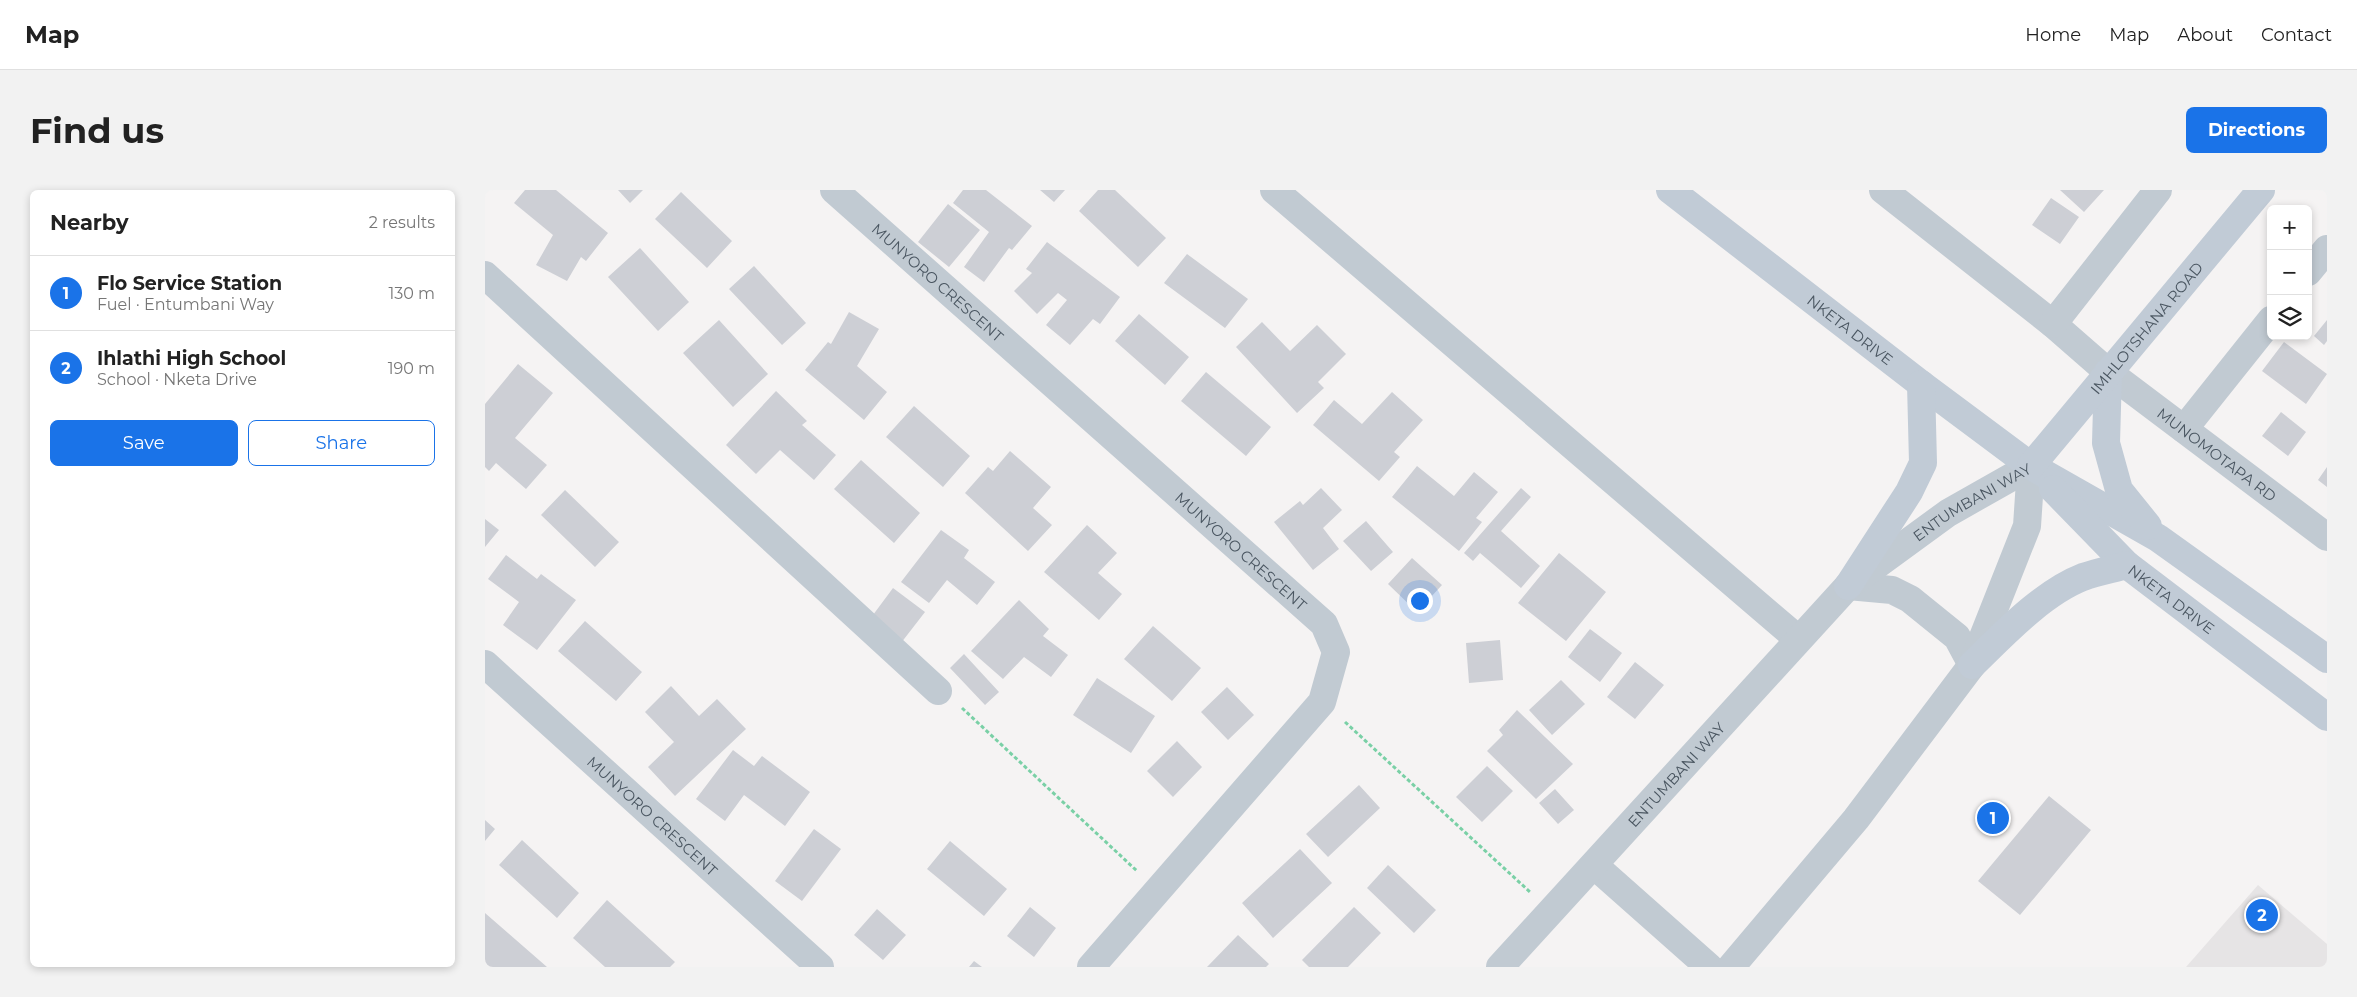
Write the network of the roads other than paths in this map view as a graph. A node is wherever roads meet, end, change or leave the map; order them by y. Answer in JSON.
{"nodes":[{"id":1,"x":834,"y":190,"type":"edge"},
{"id":2,"x":1274,"y":190,"type":"edge"},
{"id":3,"x":1670,"y":190,"type":"edge"},
{"id":4,"x":1883,"y":190,"type":"edge"},
{"id":5,"x":2158,"y":190,"type":"edge"},
{"id":6,"x":2261,"y":190,"type":"edge"},
{"id":7,"x":2327,"y":249,"type":"edge"},
{"id":8,"x":2312,"y":267,"type":"edge"},
{"id":9,"x":485,"y":274,"type":"edge"},
{"id":10,"x":2053,"y":324,"type":"junction"},
{"id":11,"x":2267,"y":325,"type":"edge"},
{"id":12,"x":2108,"y":372,"type":"junction"},
{"id":13,"x":1921,"y":384,"type":"junction"},
{"id":14,"x":2184,"y":429,"type":"junction"},
{"id":15,"x":2031,"y":466,"type":"junction"},
{"id":16,"x":2327,"y":537,"type":"edge"},
{"id":17,"x":2158,"y":538,"type":"junction"},
{"id":18,"x":2127,"y":565,"type":"junction"},
{"id":19,"x":1848,"y":586,"type":"junction"},
{"id":20,"x":1798,"y":639,"type":"junction"},
{"id":21,"x":2327,"y":659,"type":"edge"},
{"id":22,"x":485,"y":664,"type":"edge"},
{"id":23,"x":1972,"y":666,"type":"junction"},
{"id":24,"x":938,"y":690,"type":"road end"},
{"id":25,"x":2327,"y":717,"type":"edge"},
{"id":26,"x":1595,"y":866,"type":"junction"},
{"id":27,"x":820,"y":967,"type":"edge"},
{"id":28,"x":1091,"y":967,"type":"edge"},
{"id":29,"x":1500,"y":967,"type":"edge"},
{"id":30,"x":1709,"y":967,"type":"edge"},
{"id":31,"x":1731,"y":967,"type":"edge"}],
"edges":[{"from":1,"to":28,"type":"street","name":"MUNYORO CRESCENT"},
{"from":2,"to":20,"type":"street"},
{"from":3,"to":13,"type":"street","name":"NKETA DRIVE"},
{"from":4,"to":10,"type":"street","name":"MUNOMOTAPA RD"},
{"from":5,"to":10,"type":"street"},
{"from":6,"to":12,"type":"street","name":"IMHLOTSHANA ROAD"},
{"from":7,"to":8,"type":"street"},
{"from":9,"to":24,"type":"street"},
{"from":10,"to":12,"type":"street","name":"MUNOMOTAPA RD"},
{"from":11,"to":14,"type":"street"},
{"from":12,"to":14,"type":"street","name":"MUNOMOTAPA RD"},
{"from":12,"to":15,"type":"street","name":"IMHLOTSHANA ROAD"},
{"from":12,"to":17,"type":"street"},
{"from":13,"to":15,"type":"street","name":"NKETA DRIVE"},
{"from":13,"to":19,"type":"street"},
{"from":14,"to":16,"type":"street","name":"MUNOMOTAPA RD"},
{"from":15,"to":17,"type":"street","name":"NKETA DRIVE"},
{"from":15,"to":18,"type":"street","name":"NKETA DRIVE"},
{"from":15,"to":19,"type":"street","name":"ENTUMBANI WAY"},
{"from":15,"to":23,"type":"street","name":"ENTUMBANI WAY"},
{"from":17,"to":21,"type":"street","name":"NKETA DRIVE"},
{"from":18,"to":23,"type":"street"},
{"from":18,"to":25,"type":"street","name":"NKETA DRIVE"},
{"from":19,"to":20,"type":"street","name":"ENTUMBANI WAY"},
{"from":19,"to":23,"type":"street"},
{"from":20,"to":26,"type":"street","name":"ENTUMBANI WAY"},
{"from":22,"to":27,"type":"street","name":"MUNYORO CRESCENT"},
{"from":23,"to":31,"type":"street","name":"ENTUMBANI WAY"},
{"from":26,"to":29,"type":"street","name":"ENTUMBANI WAY"},
{"from":26,"to":30,"type":"street"}]}
